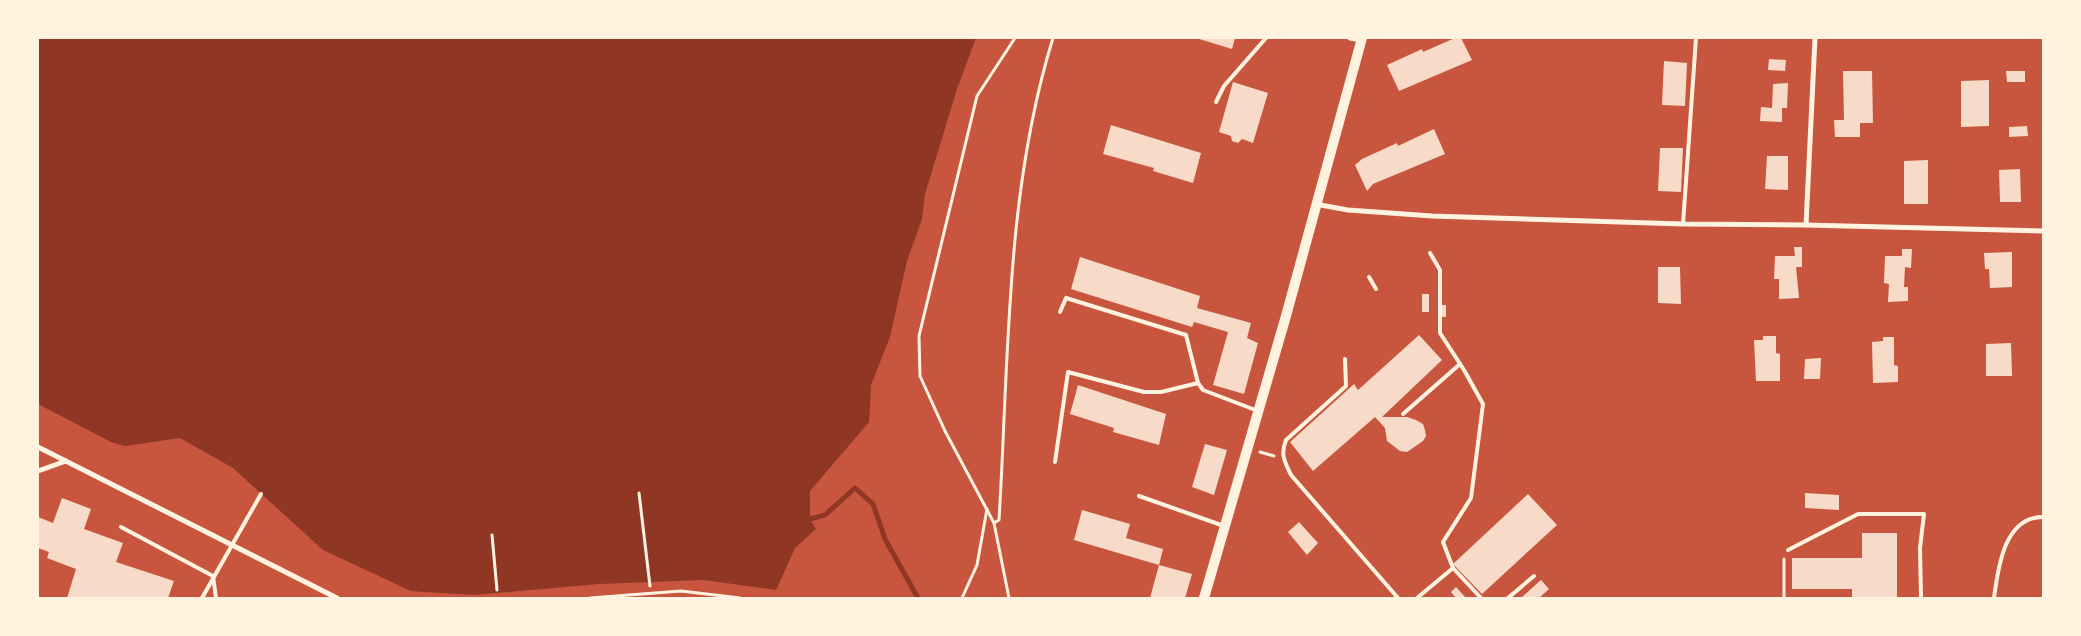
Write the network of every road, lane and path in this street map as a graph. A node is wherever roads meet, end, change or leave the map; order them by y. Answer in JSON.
{"nodes":[{"id":1,"x":1015,"y":38,"type":"edge"},
{"id":2,"x":1053,"y":38,"type":"edge"},
{"id":3,"x":1266,"y":38,"type":"edge"},
{"id":4,"x":1350,"y":38,"type":"edge"},
{"id":5,"x":1696,"y":38,"type":"edge"},
{"id":6,"x":1815,"y":38,"type":"edge"},
{"id":7,"x":1362,"y":39,"type":"edge"},
{"id":8,"x":1216,"y":102,"type":"dead end"},
{"id":9,"x":1315,"y":204,"type":"junction"},
{"id":10,"x":1683,"y":224,"type":"junction"},
{"id":11,"x":1806,"y":225,"type":"junction"},
{"id":12,"x":2044,"y":231,"type":"edge"},
{"id":13,"x":1430,"y":253,"type":"dead end"},
{"id":14,"x":1370,"y":277,"type":"dead end"},
{"id":15,"x":1376,"y":289,"type":"dead end"},
{"id":16,"x":1060,"y":312,"type":"dead end"},
{"id":17,"x":1345,"y":359,"type":"dead end"},
{"id":18,"x":1460,"y":364,"type":"junction"},
{"id":19,"x":1198,"y":383,"type":"junction"},
{"id":20,"x":1258,"y":411,"type":"junction"},
{"id":21,"x":1403,"y":414,"type":"dead end"},
{"id":22,"x":38,"y":447,"type":"edge"},
{"id":23,"x":1260,"y":452,"type":"dead end"},
{"id":24,"x":1282,"y":458,"type":"junction"},
{"id":25,"x":66,"y":461,"type":"junction"},
{"id":26,"x":1055,"y":462,"type":"dead end"},
{"id":27,"x":38,"y":471,"type":"edge"},
{"id":28,"x":639,"y":493,"type":"dead end"},
{"id":29,"x":261,"y":494,"type":"dead end"},
{"id":30,"x":1139,"y":496,"type":"dead end"},
{"id":31,"x":987,"y":508,"type":"junction"},
{"id":32,"x":2044,"y":516,"type":"edge"},
{"id":33,"x":994,"y":523,"type":"junction"},
{"id":34,"x":1224,"y":526,"type":"junction"},
{"id":35,"x":121,"y":527,"type":"dead end"},
{"id":36,"x":492,"y":535,"type":"dead end"},
{"id":37,"x":234,"y":546,"type":"junction"},
{"id":38,"x":1788,"y":550,"type":"joint"},
{"id":39,"x":1452,"y":568,"type":"junction"},
{"id":40,"x":213,"y":576,"type":"junction"},
{"id":41,"x":1534,"y":576,"type":"dead end"},
{"id":42,"x":650,"y":586,"type":"dead end"},
{"id":43,"x":498,"y":590,"type":"dead end"},
{"id":44,"x":202,"y":598,"type":"edge"},
{"id":45,"x":216,"y":598,"type":"edge"},
{"id":46,"x":337,"y":598,"type":"edge"},
{"id":47,"x":590,"y":598,"type":"edge"},
{"id":48,"x":740,"y":598,"type":"edge"},
{"id":49,"x":962,"y":598,"type":"edge"},
{"id":50,"x":1009,"y":598,"type":"edge"},
{"id":51,"x":1204,"y":598,"type":"edge"},
{"id":52,"x":1398,"y":598,"type":"edge"},
{"id":53,"x":1417,"y":598,"type":"edge"},
{"id":54,"x":1481,"y":598,"type":"edge"},
{"id":55,"x":1508,"y":598,"type":"edge"},
{"id":56,"x":1784,"y":598,"type":"edge"},
{"id":57,"x":1921,"y":598,"type":"edge"},
{"id":58,"x":1994,"y":598,"type":"edge"}],
"edges":[{"from":1,"to":31,"type":"path"},
{"from":2,"to":33,"type":"path"},
{"from":3,"to":8,"type":"lane"},
{"from":4,"to":7,"type":"street"},
{"from":5,"to":10,"type":"lane"},
{"from":6,"to":11,"type":"street"},
{"from":7,"to":9,"type":"main road"},
{"from":9,"to":10,"type":"street"},
{"from":9,"to":20,"type":"main road"},
{"from":10,"to":11,"type":"street"},
{"from":11,"to":12,"type":"street"},
{"from":13,"to":18,"type":"lane"},
{"from":14,"to":15,"type":"lane"},
{"from":16,"to":19,"type":"lane"},
{"from":17,"to":24,"type":"lane"},
{"from":18,"to":21,"type":"lane"},
{"from":18,"to":39,"type":"lane"},
{"from":19,"to":20,"type":"lane"},
{"from":19,"to":26,"type":"lane"},
{"from":20,"to":34,"type":"main road"},
{"from":22,"to":25,"type":"street"},
{"from":23,"to":24,"type":"path"},
{"from":24,"to":52,"type":"lane"},
{"from":25,"to":27,"type":"street"},
{"from":25,"to":37,"type":"street"},
{"from":28,"to":42,"type":"path"},
{"from":29,"to":37,"type":"lane"},
{"from":30,"to":34,"type":"lane"},
{"from":31,"to":33,"type":"path"},
{"from":31,"to":49,"type":"path"},
{"from":32,"to":58,"type":"lane"},
{"from":33,"to":50,"type":"path"},
{"from":34,"to":51,"type":"main road"},
{"from":35,"to":40,"type":"lane"},
{"from":36,"to":43,"type":"path"},
{"from":37,"to":40,"type":"lane"},
{"from":37,"to":46,"type":"street"},
{"from":38,"to":56,"type":"path"},
{"from":38,"to":57,"type":"lane"},
{"from":39,"to":53,"type":"lane"},
{"from":39,"to":54,"type":"lane"},
{"from":40,"to":44,"type":"lane"},
{"from":40,"to":45,"type":"lane"},
{"from":41,"to":55,"type":"lane"},
{"from":47,"to":48,"type":"path"}]}
